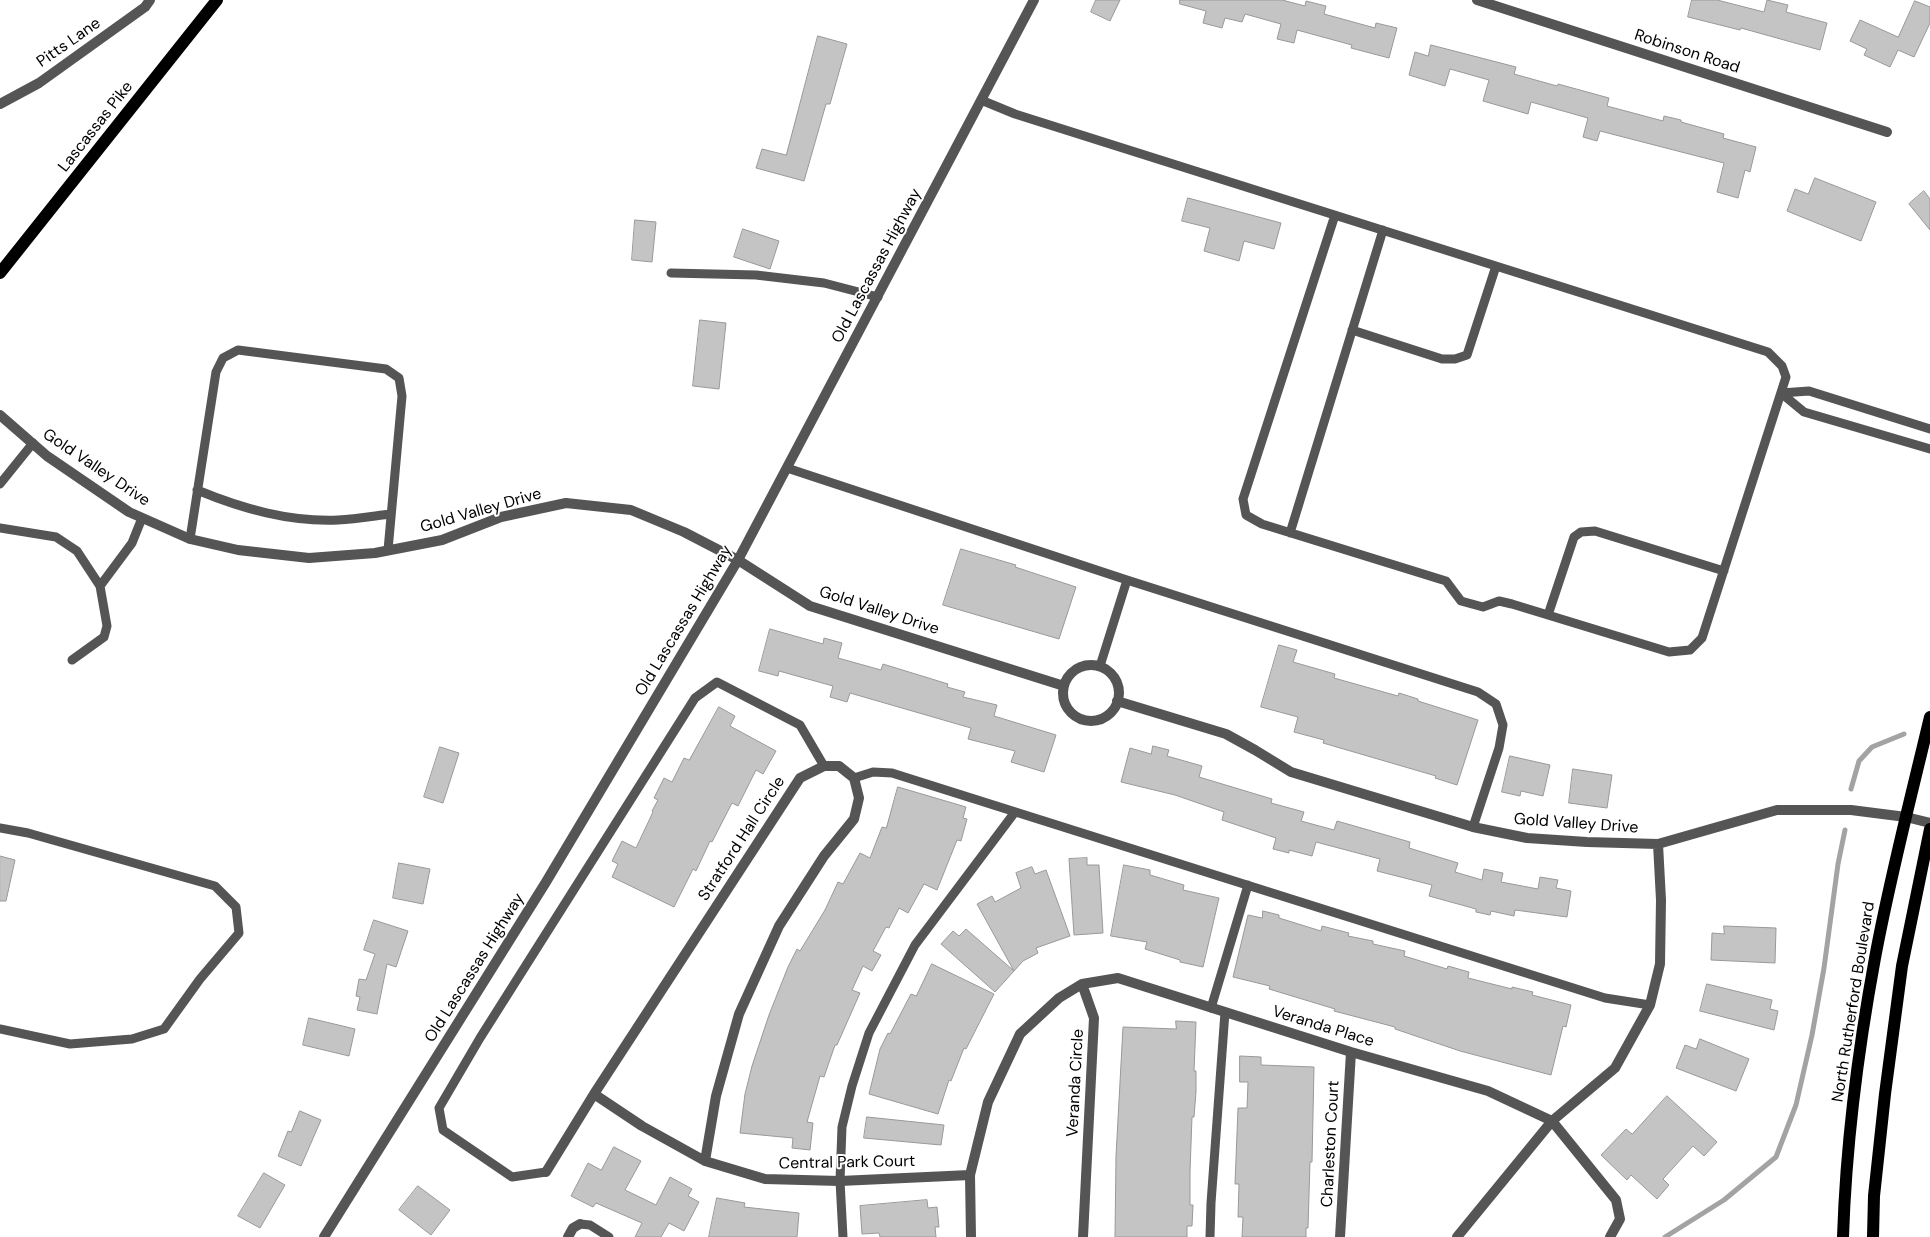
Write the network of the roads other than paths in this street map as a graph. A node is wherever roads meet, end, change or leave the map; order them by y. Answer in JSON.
{"nodes":[{"id":1,"x":150,"y":0,"type":"edge"},
{"id":2,"x":217,"y":0,"type":"edge"},
{"id":3,"x":1034,"y":0,"type":"edge"},
{"id":4,"x":1477,"y":0,"type":"edge"},
{"id":5,"x":982,"y":100,"type":"junction"},
{"id":6,"x":0,"y":104,"type":"edge"},
{"id":7,"x":1887,"y":132,"type":"dead end"},
{"id":8,"x":1335,"y":215,"type":"junction"},
{"id":9,"x":1383,"y":230,"type":"junction"},
{"id":10,"x":1496,"y":266,"type":"junction"},
{"id":11,"x":0,"y":273,"type":"edge"},
{"id":12,"x":670,"y":273,"type":"dead end"},
{"id":13,"x":878,"y":296,"type":"junction"},
{"id":14,"x":1352,"y":330,"type":"junction"},
{"id":15,"x":1781,"y":393,"type":"junction"},
{"id":16,"x":0,"y":415,"type":"edge"},
{"id":17,"x":1930,"y":429,"type":"edge"},
{"id":18,"x":33,"y":443,"type":"junction"},
{"id":19,"x":1930,"y":449,"type":"edge"},
{"id":20,"x":787,"y":468,"type":"junction"},
{"id":21,"x":0,"y":484,"type":"edge"},
{"id":22,"x":197,"y":490,"type":"junction"},
{"id":23,"x":392,"y":514,"type":"junction"},
{"id":24,"x":142,"y":518,"type":"junction"},
{"id":25,"x":0,"y":528,"type":"edge"},
{"id":26,"x":1290,"y":532,"type":"junction"},
{"id":27,"x":190,"y":538,"type":"junction"},
{"id":28,"x":388,"y":550,"type":"junction"},
{"id":29,"x":738,"y":560,"type":"junction"},
{"id":30,"x":1724,"y":571,"type":"junction"},
{"id":31,"x":1127,"y":580,"type":"junction"},
{"id":32,"x":100,"y":586,"type":"junction"},
{"id":33,"x":1548,"y":615,"type":"junction"},
{"id":34,"x":72,"y":660,"type":"dead end"},
{"id":35,"x":1100,"y":666,"type":"junction"},
{"id":36,"x":1064,"y":686,"type":"junction"},
{"id":37,"x":1118,"y":701,"type":"junction"},
{"id":38,"x":1930,"y":717,"type":"edge"},
{"id":39,"x":824,"y":766,"type":"junction"},
{"id":40,"x":854,"y":778,"type":"junction"},
{"id":41,"x":1015,"y":812,"type":"junction"},
{"id":42,"x":1906,"y":817,"type":"junction"},
{"id":43,"x":1930,"y":822,"type":"edge"},
{"id":44,"x":1473,"y":827,"type":"junction"},
{"id":45,"x":0,"y":828,"type":"edge"},
{"id":46,"x":1930,"y":829,"type":"edge"},
{"id":47,"x":1658,"y":844,"type":"junction"},
{"id":48,"x":1248,"y":885,"type":"junction"},
{"id":49,"x":1082,"y":984,"type":"junction"},
{"id":50,"x":1650,"y":1005,"type":"junction"},
{"id":51,"x":1211,"y":1008,"type":"junction"},
{"id":52,"x":1225,"y":1012,"type":"junction"},
{"id":53,"x":0,"y":1029,"type":"edge"},
{"id":54,"x":1351,"y":1052,"type":"junction"},
{"id":55,"x":594,"y":1094,"type":"junction"},
{"id":56,"x":1552,"y":1122,"type":"junction"},
{"id":57,"x":705,"y":1161,"type":"junction"},
{"id":58,"x":546,"y":1172,"type":"joint"},
{"id":59,"x":970,"y":1175,"type":"junction"},
{"id":60,"x":840,"y":1181,"type":"junction"},
{"id":61,"x":580,"y":1224,"type":"joint"},
{"id":62,"x":324,"y":1237,"type":"edge"},
{"id":63,"x":568,"y":1237,"type":"edge"},
{"id":64,"x":609,"y":1237,"type":"edge"},
{"id":65,"x":843,"y":1237,"type":"edge"},
{"id":66,"x":971,"y":1237,"type":"edge"},
{"id":67,"x":1084,"y":1237,"type":"edge"},
{"id":68,"x":1210,"y":1237,"type":"edge"},
{"id":69,"x":1340,"y":1237,"type":"edge"},
{"id":70,"x":1457,"y":1237,"type":"edge"},
{"id":71,"x":1610,"y":1237,"type":"edge"},
{"id":72,"x":1843,"y":1237,"type":"edge"},
{"id":73,"x":1873,"y":1237,"type":"edge"}],
"edges":[{"from":1,"to":6,"type":"street","name":"Pitts Lane"},
{"from":2,"to":11,"type":"main road","name":"Lascassas Pike"},
{"from":3,"to":5,"type":"street","name":"Old Lascassas Highway"},
{"from":4,"to":7,"type":"street","name":"Robinson Road"},
{"from":5,"to":8,"type":"lane"},
{"from":5,"to":13,"type":"street","name":"Old Lascassas Highway"},
{"from":8,"to":9,"type":"lane"},
{"from":8,"to":26,"type":"lane"},
{"from":9,"to":10,"type":"lane"},
{"from":9,"to":14,"type":"lane"},
{"from":10,"to":14,"type":"lane"},
{"from":10,"to":15,"type":"lane"},
{"from":12,"to":13,"type":"lane"},
{"from":13,"to":20,"type":"street","name":"Old Lascassas Highway"},
{"from":14,"to":26,"type":"lane"},
{"from":15,"to":17,"type":"lane"},
{"from":15,"to":19,"type":"lane"},
{"from":15,"to":30,"type":"lane"},
{"from":16,"to":18,"type":"street","name":"Gold Valley Drive"},
{"from":18,"to":21,"type":"lane"},
{"from":18,"to":24,"type":"street","name":"Gold Valley Drive"},
{"from":20,"to":29,"type":"street","name":"Old Lascassas Highway"},
{"from":20,"to":31,"type":"lane"},
{"from":22,"to":23,"type":"lane"},
{"from":22,"to":23,"type":"lane"},
{"from":22,"to":27,"type":"lane"},
{"from":23,"to":28,"type":"lane"},
{"from":24,"to":27,"type":"street","name":"Gold Valley Drive"},
{"from":24,"to":32,"type":"lane"},
{"from":25,"to":32,"type":"lane"},
{"from":26,"to":33,"type":"lane"},
{"from":27,"to":28,"type":"street","name":"Gold Valley Drive"},
{"from":28,"to":29,"type":"street","name":"Gold Valley Drive"},
{"from":29,"to":36,"type":"street","name":"Gold Valley Drive"},
{"from":29,"to":62,"type":"street","name":"Old Lascassas Highway"},
{"from":30,"to":33,"type":"lane"},
{"from":30,"to":33,"type":"lane"},
{"from":31,"to":35,"type":"lane"},
{"from":31,"to":44,"type":"lane"},
{"from":32,"to":34,"type":"lane"},
{"from":35,"to":36,"type":"street"},
{"from":35,"to":37,"type":"street"},
{"from":36,"to":37,"type":"street"},
{"from":37,"to":44,"type":"street","name":"Gold Valley Drive"},
{"from":38,"to":42,"type":"main road","name":"North Rutherford Boulevard"},
{"from":39,"to":40,"type":"street"},
{"from":39,"to":55,"type":"street","name":"Stratford Hall Circle"},
{"from":39,"to":58,"type":"lane"},
{"from":40,"to":41,"type":"lane"},
{"from":40,"to":57,"type":"street"},
{"from":41,"to":48,"type":"lane"},
{"from":41,"to":60,"type":"lane"},
{"from":42,"to":43,"type":"street","name":"Gold Valley Drive"},
{"from":42,"to":47,"type":"street","name":"Gold Valley Drive"},
{"from":42,"to":72,"type":"main road","name":"North Rutherford Boulevard"},
{"from":44,"to":47,"type":"street","name":"Gold Valley Drive"},
{"from":45,"to":53,"type":"lane"},
{"from":46,"to":73,"type":"main road"},
{"from":47,"to":50,"type":"street"},
{"from":48,"to":50,"type":"lane"},
{"from":48,"to":51,"type":"lane"},
{"from":49,"to":51,"type":"street","name":"Veranda Place"},
{"from":49,"to":59,"type":"street"},
{"from":49,"to":67,"type":"street","name":"Veranda Circle"},
{"from":50,"to":56,"type":"street"},
{"from":51,"to":52,"type":"street","name":"Veranda Place"},
{"from":52,"to":54,"type":"street","name":"Veranda Place"},
{"from":52,"to":68,"type":"lane"},
{"from":54,"to":56,"type":"street","name":"Veranda Place"},
{"from":54,"to":69,"type":"street","name":"Charleston Court"},
{"from":55,"to":57,"type":"street","name":"Central Park Court"},
{"from":55,"to":58,"type":"street","name":"Stratford Hall Circle"},
{"from":56,"to":70,"type":"street"},
{"from":56,"to":71,"type":"street"},
{"from":57,"to":60,"type":"street","name":"Central Park Court"},
{"from":59,"to":60,"type":"street","name":"Central Park Court"},
{"from":59,"to":66,"type":"street"},
{"from":60,"to":65,"type":"lane"},
{"from":61,"to":63,"type":"street"},
{"from":61,"to":64,"type":"lane"}]}
